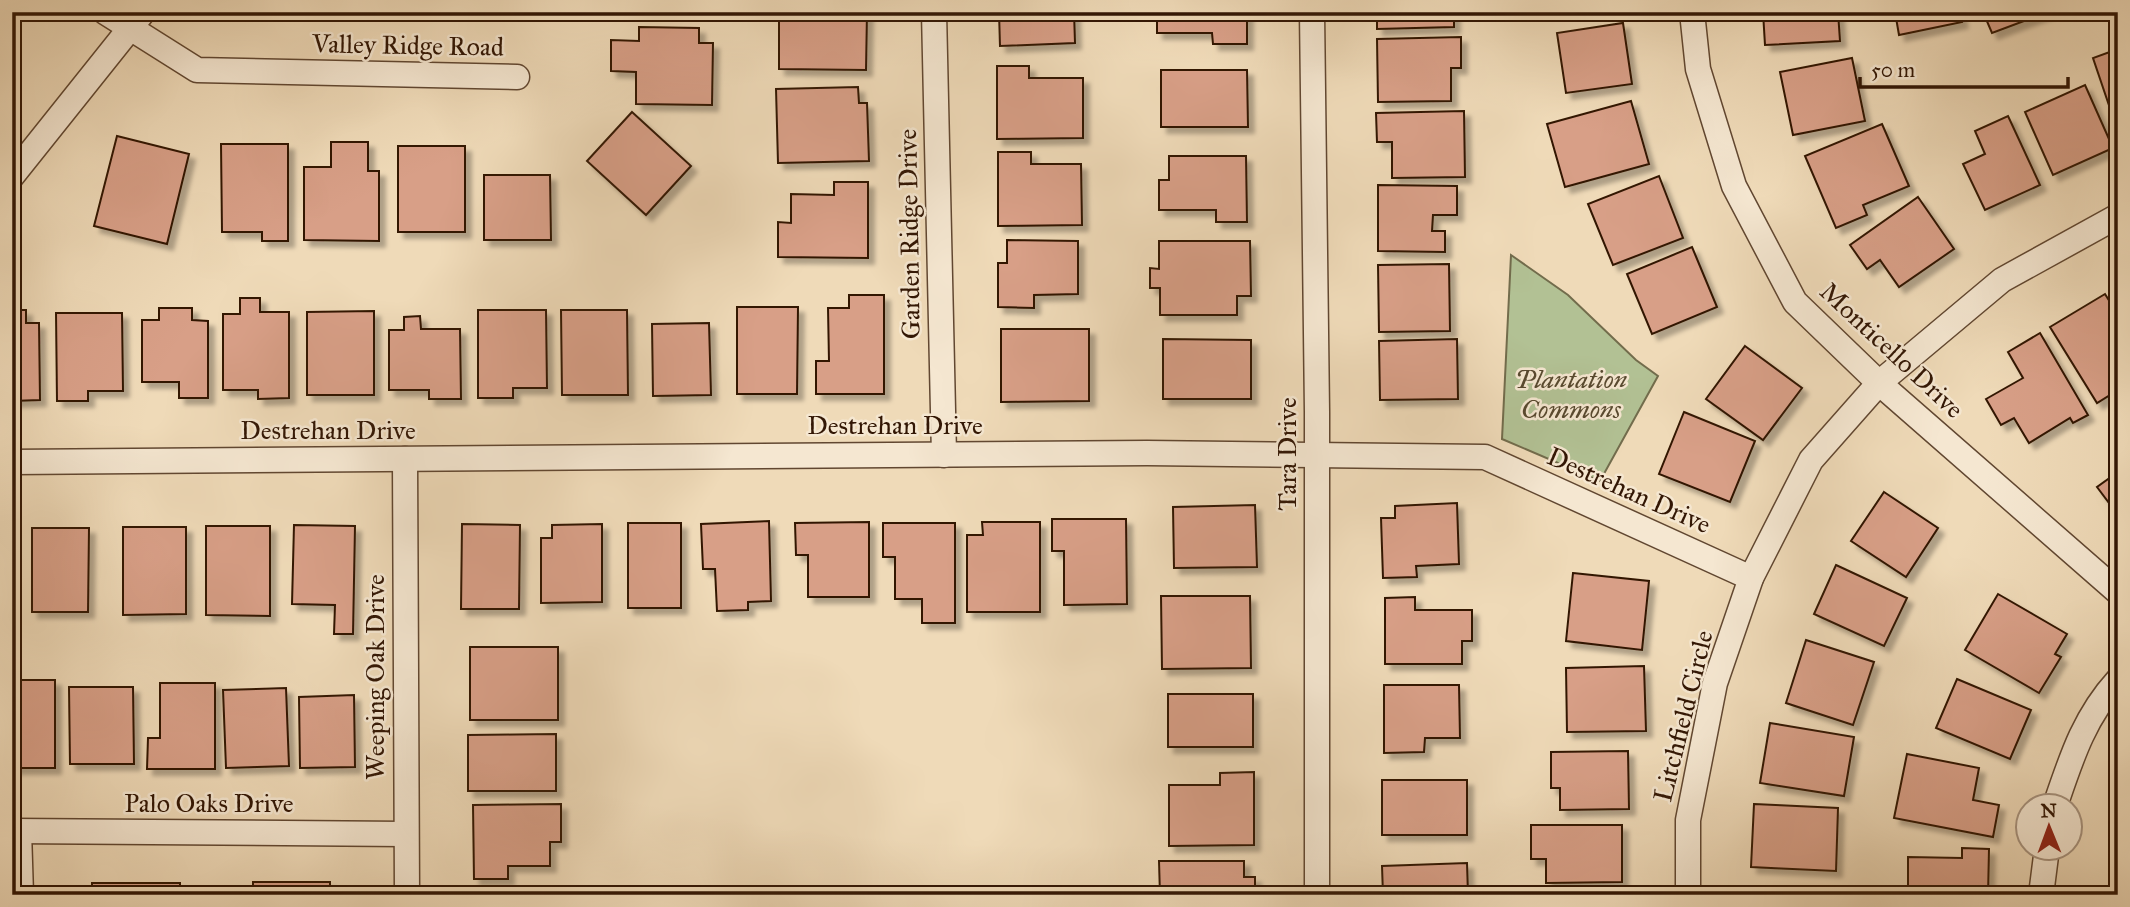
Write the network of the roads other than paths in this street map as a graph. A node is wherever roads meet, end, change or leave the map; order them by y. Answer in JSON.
{"nodes":[{"id":1,"x":105,"y":12,"type":"edge"},
{"id":2,"x":934,"y":12,"type":"edge"},
{"id":3,"x":1312,"y":12,"type":"edge"},
{"id":4,"x":1692,"y":12,"type":"edge"},
{"id":5,"x":136,"y":21,"type":"edge"},
{"id":6,"x":517,"y":77,"type":"dead end"},
{"id":7,"x":12,"y":176,"type":"edge"},
{"id":8,"x":2118,"y":216,"type":"edge"},
{"id":9,"x":1879,"y":383,"type":"junction"},
{"id":10,"x":944,"y":455,"type":"junction"},
{"id":11,"x":1317,"y":456,"type":"junction"},
{"id":12,"x":405,"y":459,"type":"junction"},
{"id":13,"x":12,"y":462,"type":"edge"},
{"id":14,"x":1751,"y":578,"type":"junction"},
{"id":15,"x":2118,"y":592,"type":"edge"},
{"id":16,"x":2118,"y":680,"type":"edge"},
{"id":17,"x":2060,"y":792,"type":"edge"},
{"id":18,"x":15,"y":831,"type":"edge"},
{"id":19,"x":405,"y":834,"type":"junction"},
{"id":20,"x":2045,"y":862,"type":"edge"},
{"id":21,"x":21,"y":895,"type":"edge"},
{"id":22,"x":407,"y":895,"type":"edge"},
{"id":23,"x":1317,"y":895,"type":"edge"},
{"id":24,"x":1688,"y":895,"type":"edge"},
{"id":25,"x":2041,"y":895,"type":"edge"}],
"edges":[{"from":1,"to":5,"type":"street","name":"Valley Ridge Road"},
{"from":2,"to":10,"type":"street","name":"Garden Ridge Drive"},
{"from":3,"to":11,"type":"street","name":"Tara Drive"},
{"from":4,"to":9,"type":"street","name":"Monticello Drive"},
{"from":5,"to":6,"type":"street","name":"Valley Ridge Road"},
{"from":5,"to":7,"type":"street"},
{"from":8,"to":9,"type":"street","name":"Litchfield Circle"},
{"from":9,"to":14,"type":"street","name":"Litchfield Circle"},
{"from":9,"to":15,"type":"street","name":"Monticello Drive"},
{"from":10,"to":11,"type":"street","name":"Destrehan Drive"},
{"from":10,"to":12,"type":"street","name":"Destrehan Drive"},
{"from":11,"to":14,"type":"street","name":"Destrehan Drive"},
{"from":11,"to":23,"type":"street","name":"Tara Drive"},
{"from":12,"to":13,"type":"street","name":"Destrehan Drive"},
{"from":12,"to":19,"type":"street","name":"Weeping Oak Drive"},
{"from":14,"to":24,"type":"street","name":"Litchfield Circle"},
{"from":16,"to":17,"type":"street"},
{"from":18,"to":19,"type":"street","name":"Palo Oaks Drive"},
{"from":18,"to":21,"type":"street"},
{"from":19,"to":22,"type":"street","name":"Weeping Oak Drive"},
{"from":20,"to":25,"type":"street"}]}
